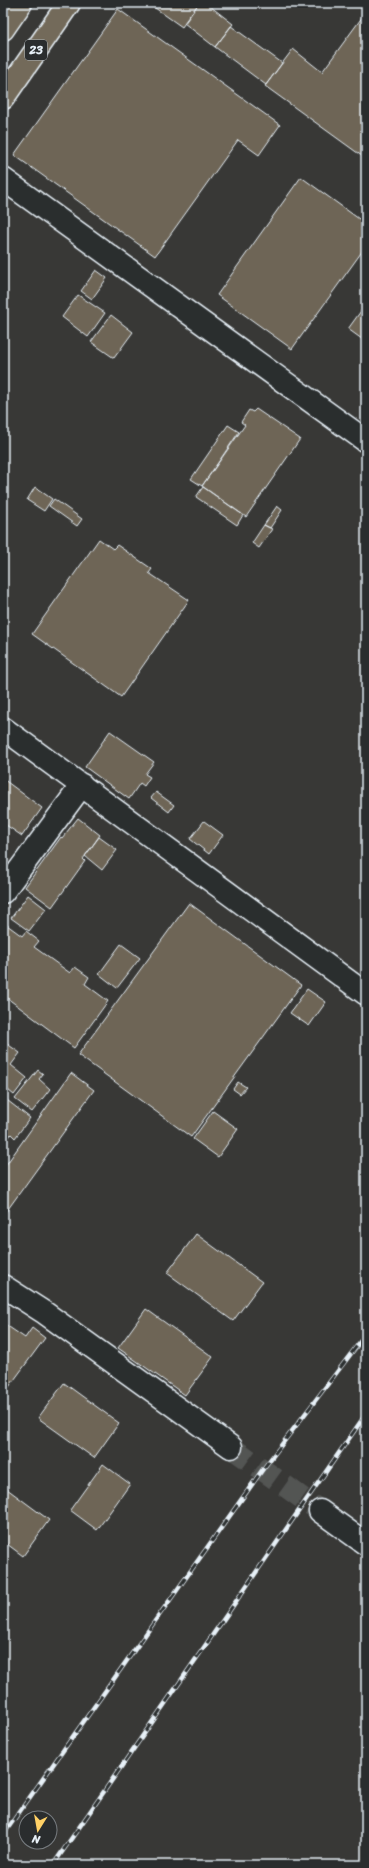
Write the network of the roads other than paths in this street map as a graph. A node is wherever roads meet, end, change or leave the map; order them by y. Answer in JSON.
{"nodes":[{"id":1,"x":21,"y":3,"type":"edge"},
{"id":2,"x":69,"y":3,"type":"edge"},
{"id":3,"x":3,"y":29,"type":"edge"},
{"id":4,"x":3,"y":98,"type":"edge"},
{"id":5,"x":3,"y":179,"type":"edge"},
{"id":6,"x":366,"y":441,"type":"edge"},
{"id":7,"x":3,"y":728,"type":"edge"},
{"id":8,"x":82,"y":785,"type":"junction"},
{"id":9,"x":3,"y":892,"type":"edge"},
{"id":10,"x":366,"y":994,"type":"edge"},
{"id":11,"x":3,"y":1286,"type":"edge"},
{"id":12,"x":231,"y":1447,"type":"tunnel mouth"},
{"id":13,"x":320,"y":1510,"type":"tunnel mouth"},
{"id":14,"x":366,"y":1544,"type":"edge"}],
"edges":[{"from":1,"to":3,"type":"highway"},
{"from":2,"to":4,"type":"highway","number":"23"},
{"from":5,"to":6,"type":"street"},
{"from":7,"to":8,"type":"street"},
{"from":8,"to":9,"type":"street"},
{"from":8,"to":10,"type":"street"},
{"from":11,"to":12,"type":"street"},
{"from":13,"to":14,"type":"street"}]}
